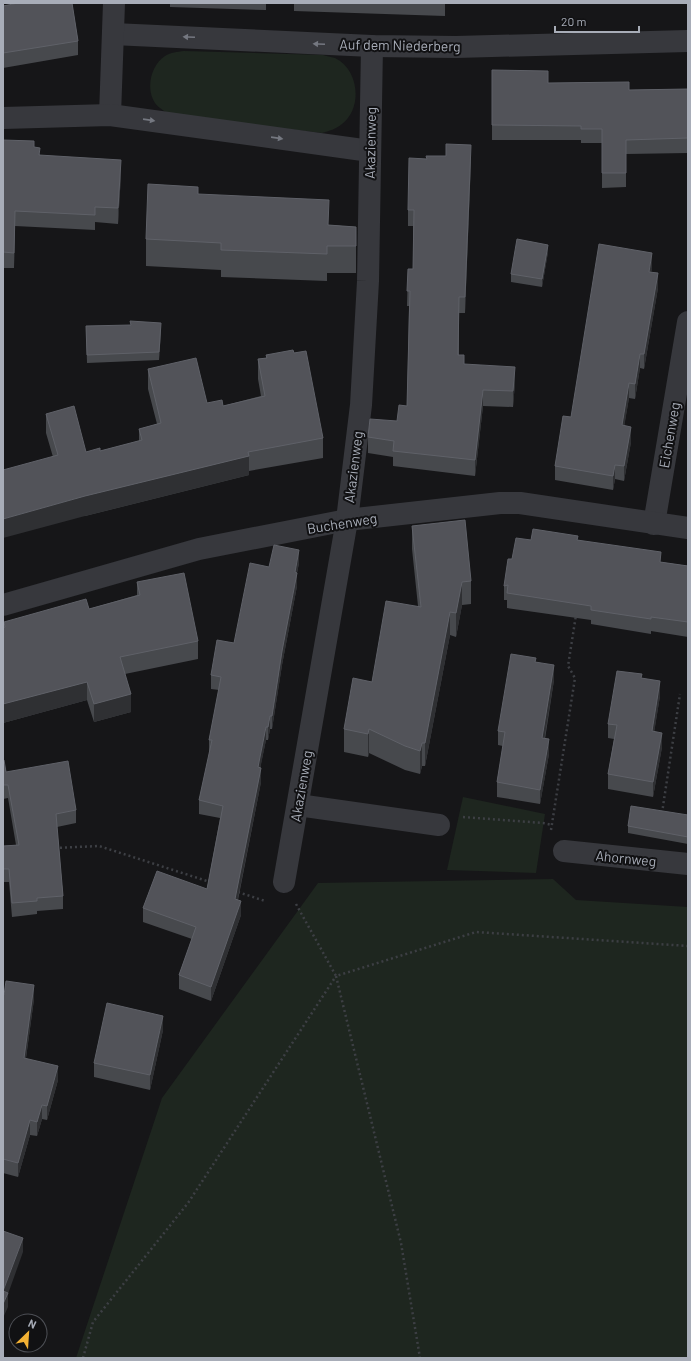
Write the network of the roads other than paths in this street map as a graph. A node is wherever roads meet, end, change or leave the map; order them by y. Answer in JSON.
{"nodes":[{"id":1,"x":114,"y":3,"type":"edge"},
{"id":2,"x":112,"y":34,"type":"junction"},
{"id":3,"x":688,"y":41,"type":"edge"},
{"id":4,"x":372,"y":46,"type":"junction"},
{"id":5,"x":110,"y":115,"type":"junction"},
{"id":6,"x":3,"y":118,"type":"edge"},
{"id":7,"x":370,"y":151,"type":"junction"},
{"id":8,"x":688,"y":322,"type":"edge"},
{"id":9,"x":347,"y":520,"type":"junction"},
{"id":10,"x":654,"y":524,"type":"junction"},
{"id":11,"x":688,"y":528,"type":"edge"},
{"id":12,"x":3,"y":605,"type":"edge"},
{"id":13,"x":298,"y":805,"type":"junction"},
{"id":14,"x":439,"y":825,"type":"road end"},
{"id":15,"x":564,"y":851,"type":"road end"},
{"id":16,"x":688,"y":864,"type":"edge"},
{"id":17,"x":284,"y":882,"type":"road end"}],
"edges":[{"from":1,"to":2,"type":"street"},
{"from":4,"to":2,"type":"street","name":"Auf dem Niederberg","one_way":true},
{"from":2,"to":5,"type":"street"},
{"from":3,"to":4,"type":"street","name":"Auf dem Niederberg"},
{"from":4,"to":7,"type":"street","name":"Akazienweg"},
{"from":5,"to":6,"type":"street"},
{"from":5,"to":7,"type":"street","one_way":true},
{"from":7,"to":9,"type":"street","name":"Akazienweg"},
{"from":8,"to":10,"type":"street","name":"Eichenweg"},
{"from":9,"to":10,"type":"street","name":"Buchenweg"},
{"from":9,"to":12,"type":"street","name":"Buchenweg"},
{"from":9,"to":13,"type":"street","name":"Akazienweg"},
{"from":10,"to":11,"type":"street","name":"Buchenweg"},
{"from":13,"to":14,"type":"street"},
{"from":13,"to":17,"type":"street","name":"Akazienweg"},
{"from":15,"to":16,"type":"street","name":"Ahornweg"}]}
